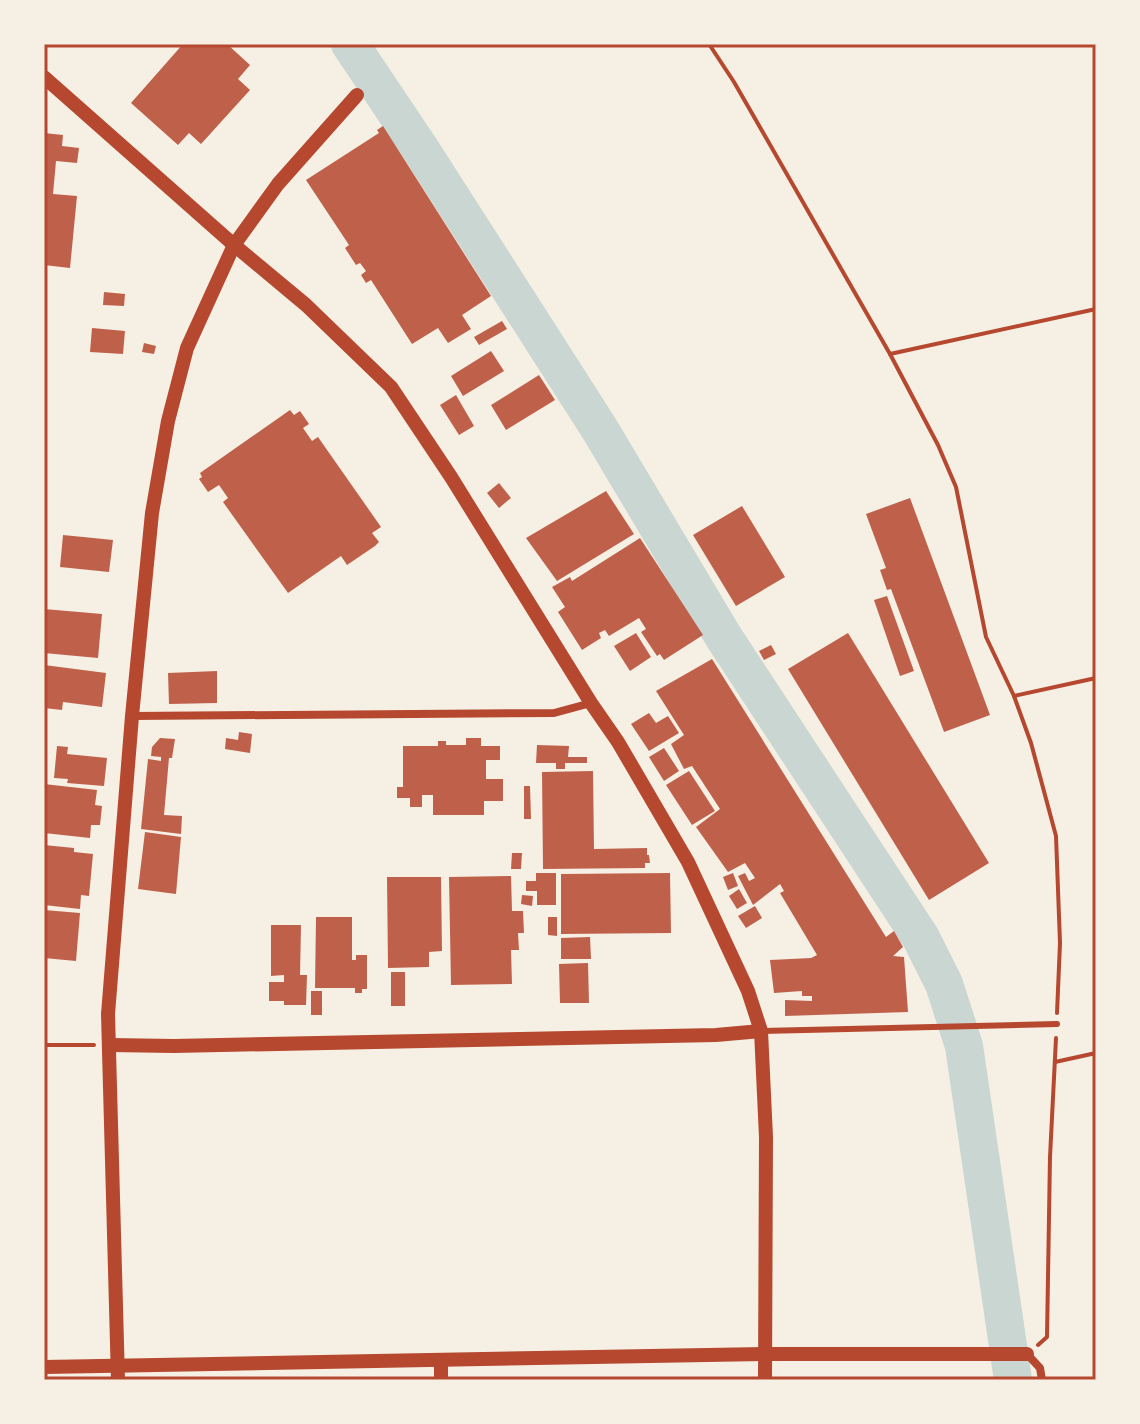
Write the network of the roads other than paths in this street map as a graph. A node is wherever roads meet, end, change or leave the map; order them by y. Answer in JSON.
{"nodes":[{"id":1,"x":44,"y":77,"type":"edge"},
{"id":2,"x":357,"y":95,"type":"dead end"},
{"id":3,"x":234,"y":245,"type":"junction"},
{"id":4,"x":591,"y":703,"type":"junction"},
{"id":5,"x":132,"y":716,"type":"junction"},
{"id":6,"x":1057,"y":1024,"type":"road end"},
{"id":7,"x":761,"y":1031,"type":"junction"},
{"id":8,"x":110,"y":1045,"type":"junction"},
{"id":9,"x":764,"y":1354,"type":"junction"},
{"id":10,"x":1027,"y":1354,"type":"joint"},
{"id":11,"x":441,"y":1361,"type":"junction"},
{"id":12,"x":44,"y":1367,"type":"edge"},
{"id":13,"x":118,"y":1373,"type":"edge"},
{"id":14,"x":441,"y":1380,"type":"edge"},
{"id":15,"x":765,"y":1380,"type":"edge"},
{"id":16,"x":1042,"y":1380,"type":"edge"}],
"edges":[{"from":1,"to":3,"type":"street"},
{"from":2,"to":3,"type":"street"},
{"from":3,"to":4,"type":"street"},
{"from":3,"to":5,"type":"street"},
{"from":4,"to":5,"type":"street"},
{"from":4,"to":7,"type":"street"},
{"from":5,"to":8,"type":"street"},
{"from":6,"to":7,"type":"lane"},
{"from":7,"to":8,"type":"street"},
{"from":7,"to":9,"type":"street"},
{"from":8,"to":13,"type":"street"},
{"from":9,"to":10,"type":"street"},
{"from":9,"to":11,"type":"street"},
{"from":9,"to":15,"type":"street"},
{"from":10,"to":16,"type":"street"},
{"from":11,"to":13,"type":"street"},
{"from":11,"to":14,"type":"street"},
{"from":12,"to":13,"type":"street"}]}
